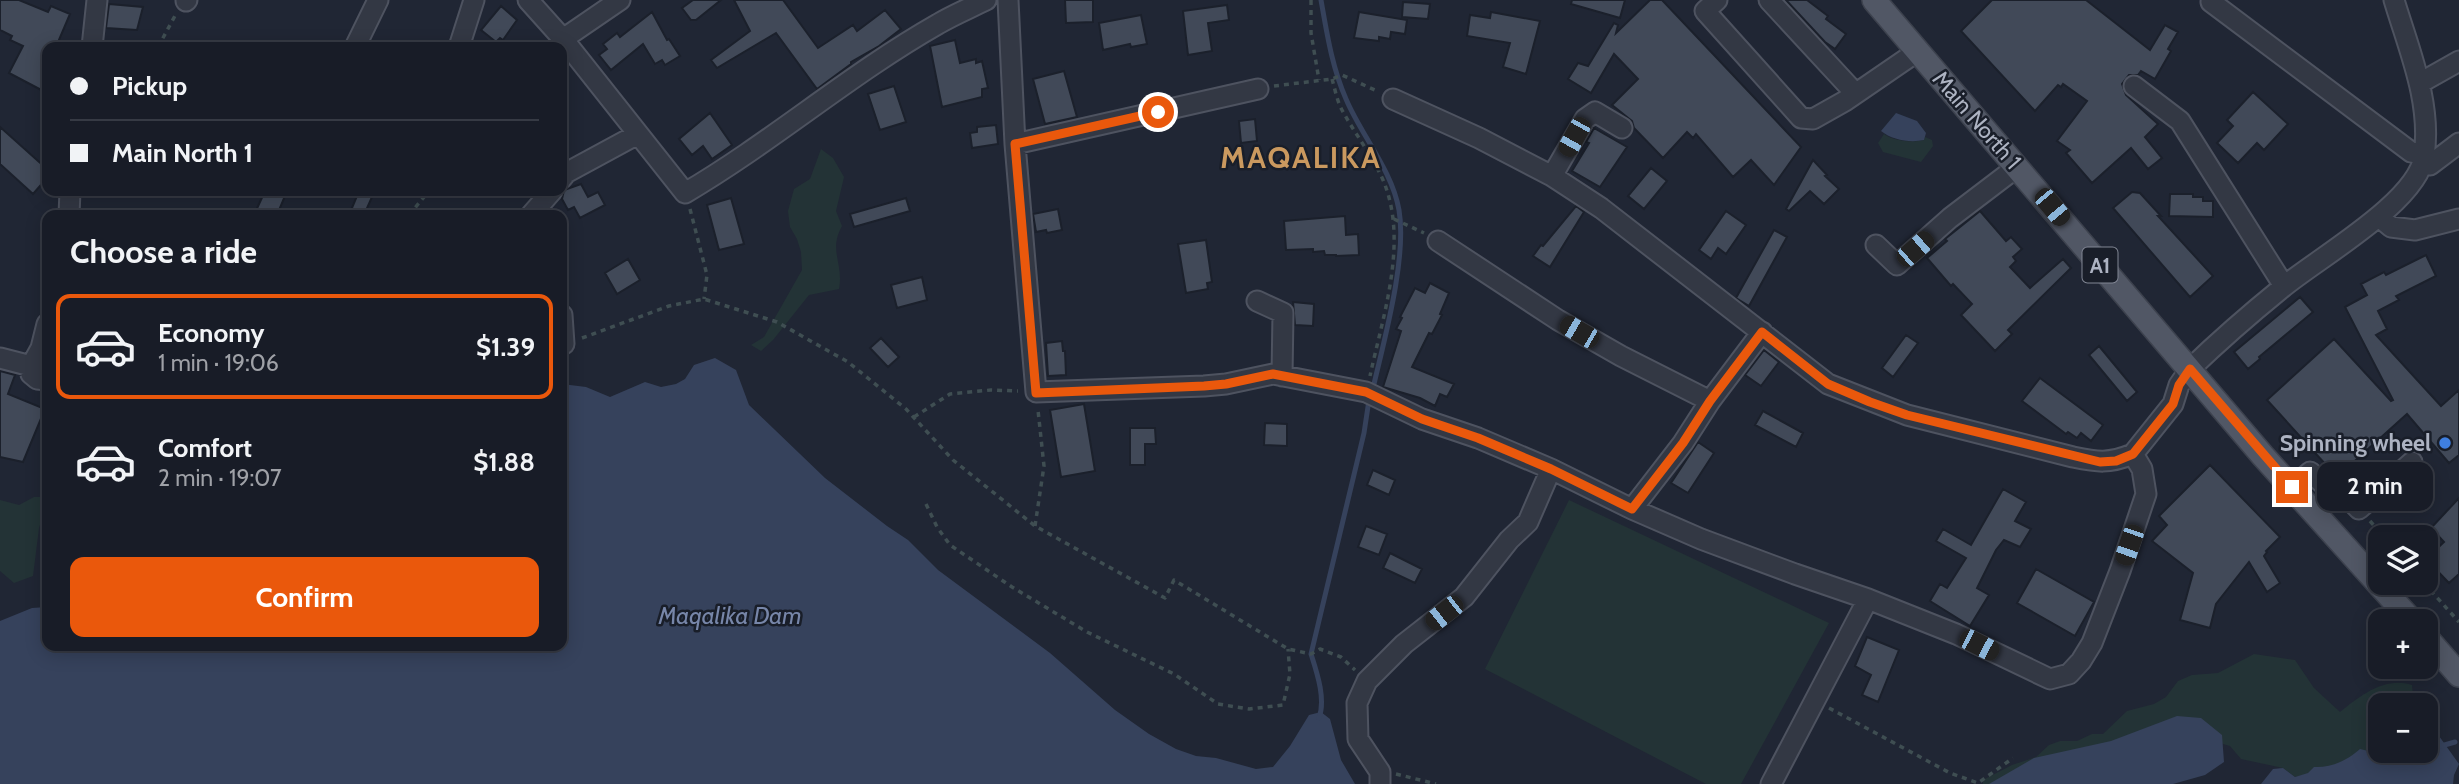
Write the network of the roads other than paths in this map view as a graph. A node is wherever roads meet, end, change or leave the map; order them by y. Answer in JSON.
{"nodes":[{"id":1,"x":97,"y":0,"type":"edge"},
{"id":2,"x":378,"y":0,"type":"edge"},
{"id":3,"x":474,"y":0,"type":"edge"},
{"id":4,"x":528,"y":0,"type":"edge"},
{"id":5,"x":620,"y":0,"type":"edge"},
{"id":6,"x":986,"y":0,"type":"edge"},
{"id":7,"x":1008,"y":0,"type":"edge"},
{"id":8,"x":1717,"y":0,"type":"edge"},
{"id":9,"x":1769,"y":0,"type":"edge"},
{"id":10,"x":1874,"y":0,"type":"edge"},
{"id":11,"x":2394,"y":0,"type":"edge"},
{"id":12,"x":2211,"y":2,"type":"dead end"},
{"id":13,"x":563,"y":39,"type":"junction"},
{"id":14,"x":93,"y":42,"type":"edge"},
{"id":15,"x":357,"y":42,"type":"edge"},
{"id":16,"x":461,"y":42,"type":"edge"},
{"id":17,"x":565,"y":42,"type":"edge"},
{"id":18,"x":567,"y":44,"type":"edge"},
{"id":19,"x":1919,"y":51,"type":"junction"},
{"id":20,"x":2459,"y":61,"type":"edge"},
{"id":21,"x":2420,"y":83,"type":"junction"},
{"id":22,"x":2134,"y":86,"type":"dead end"},
{"id":23,"x":1258,"y":89,"type":"road end"},
{"id":24,"x":1855,"y":93,"type":"junction"},
{"id":25,"x":1393,"y":99,"type":"road end"},
{"id":26,"x":1622,"y":128,"type":"dead end"},
{"id":27,"x":638,"y":134,"type":"junction"},
{"id":28,"x":2459,"y":143,"type":"edge"},
{"id":29,"x":1015,"y":144,"type":"junction"},
{"id":30,"x":2423,"y":159,"type":"junction"},
{"id":31,"x":2017,"y":167,"type":"junction"},
{"id":32,"x":567,"y":172,"type":"edge"},
{"id":33,"x":1552,"y":176,"type":"junction"},
{"id":34,"x":2379,"y":217,"type":"junction"},
{"id":35,"x":2459,"y":219,"type":"edge"},
{"id":36,"x":1438,"y":241,"type":"road end"},
{"id":37,"x":1876,"y":246,"type":"dead end"},
{"id":38,"x":2284,"y":286,"type":"junction"},
{"id":39,"x":1257,"y":301,"type":"dead end"},
{"id":40,"x":1762,"y":332,"type":"junction"},
{"id":41,"x":42,"y":344,"type":"edge"},
{"id":42,"x":0,"y":358,"type":"edge"},
{"id":43,"x":32,"y":366,"type":"junction"},
{"id":44,"x":2190,"y":369,"type":"junction"},
{"id":45,"x":1282,"y":376,"type":"junction"},
{"id":46,"x":42,"y":380,"type":"edge"},
{"id":47,"x":1710,"y":401,"type":"junction"},
{"id":48,"x":2133,"y":454,"type":"junction"},
{"id":49,"x":2412,"y":462,"type":"dead end"},
{"id":50,"x":1551,"y":469,"type":"junction"},
{"id":51,"x":2292,"y":487,"type":"junction"},
{"id":52,"x":1632,"y":509,"type":"junction"},
{"id":53,"x":1868,"y":599,"type":"junction"},
{"id":54,"x":2401,"y":609,"type":"edge"},
{"id":55,"x":2438,"y":651,"type":"edge"},
{"id":56,"x":2459,"y":675,"type":"edge"},
{"id":57,"x":1380,"y":778,"type":"edge"},
{"id":58,"x":1770,"y":784,"type":"edge"}],
"edges":[{"from":1,"to":14,"type":"street"},
{"from":2,"to":15,"type":"street"},
{"from":3,"to":16,"type":"street"},
{"from":4,"to":13,"type":"street"},
{"from":5,"to":13,"type":"street"},
{"from":6,"to":27,"type":"street"},
{"from":7,"to":29,"type":"street"},
{"from":8,"to":24,"type":"street"},
{"from":9,"to":24,"type":"street"},
{"from":10,"to":19,"type":"main road","name":"Main North 1","number":"A1"},
{"from":11,"to":21,"type":"street"},
{"from":12,"to":30,"type":"street"},
{"from":13,"to":17,"type":"street"},
{"from":18,"to":27,"type":"street"},
{"from":19,"to":24,"type":"street"},
{"from":19,"to":31,"type":"main road","name":"Main North 1","number":"A1"},
{"from":20,"to":21,"type":"street"},
{"from":21,"to":30,"type":"street"},
{"from":22,"to":38,"type":"street"},
{"from":23,"to":29,"type":"street"},
{"from":25,"to":33,"type":"street"},
{"from":26,"to":33,"type":"street"},
{"from":27,"to":32,"type":"street"},
{"from":28,"to":30,"type":"street"},
{"from":29,"to":45,"type":"street"},
{"from":30,"to":34,"type":"street"},
{"from":31,"to":37,"type":"street"},
{"from":31,"to":44,"type":"main road","name":"Main North 1","number":"A1"},
{"from":33,"to":40,"type":"street"},
{"from":34,"to":35,"type":"street"},
{"from":34,"to":38,"type":"street"},
{"from":36,"to":47,"type":"street"},
{"from":38,"to":44,"type":"street"},
{"from":39,"to":45,"type":"street"},
{"from":40,"to":47,"type":"street"},
{"from":40,"to":48,"type":"street"},
{"from":41,"to":43,"type":"street"},
{"from":42,"to":43,"type":"street"},
{"from":43,"to":46,"type":"street"},
{"from":44,"to":48,"type":"street"},
{"from":44,"to":51,"type":"main road","name":"Main North 1","number":"A1"},
{"from":45,"to":50,"type":"street"},
{"from":47,"to":52,"type":"street"},
{"from":48,"to":53,"type":"street"},
{"from":49,"to":51,"type":"street"},
{"from":50,"to":52,"type":"street"},
{"from":50,"to":57,"type":"street"},
{"from":51,"to":54,"type":"main road","name":"Main North 1","number":"A1"},
{"from":52,"to":53,"type":"street"},
{"from":53,"to":58,"type":"street"},
{"from":55,"to":56,"type":"main road"}]}
